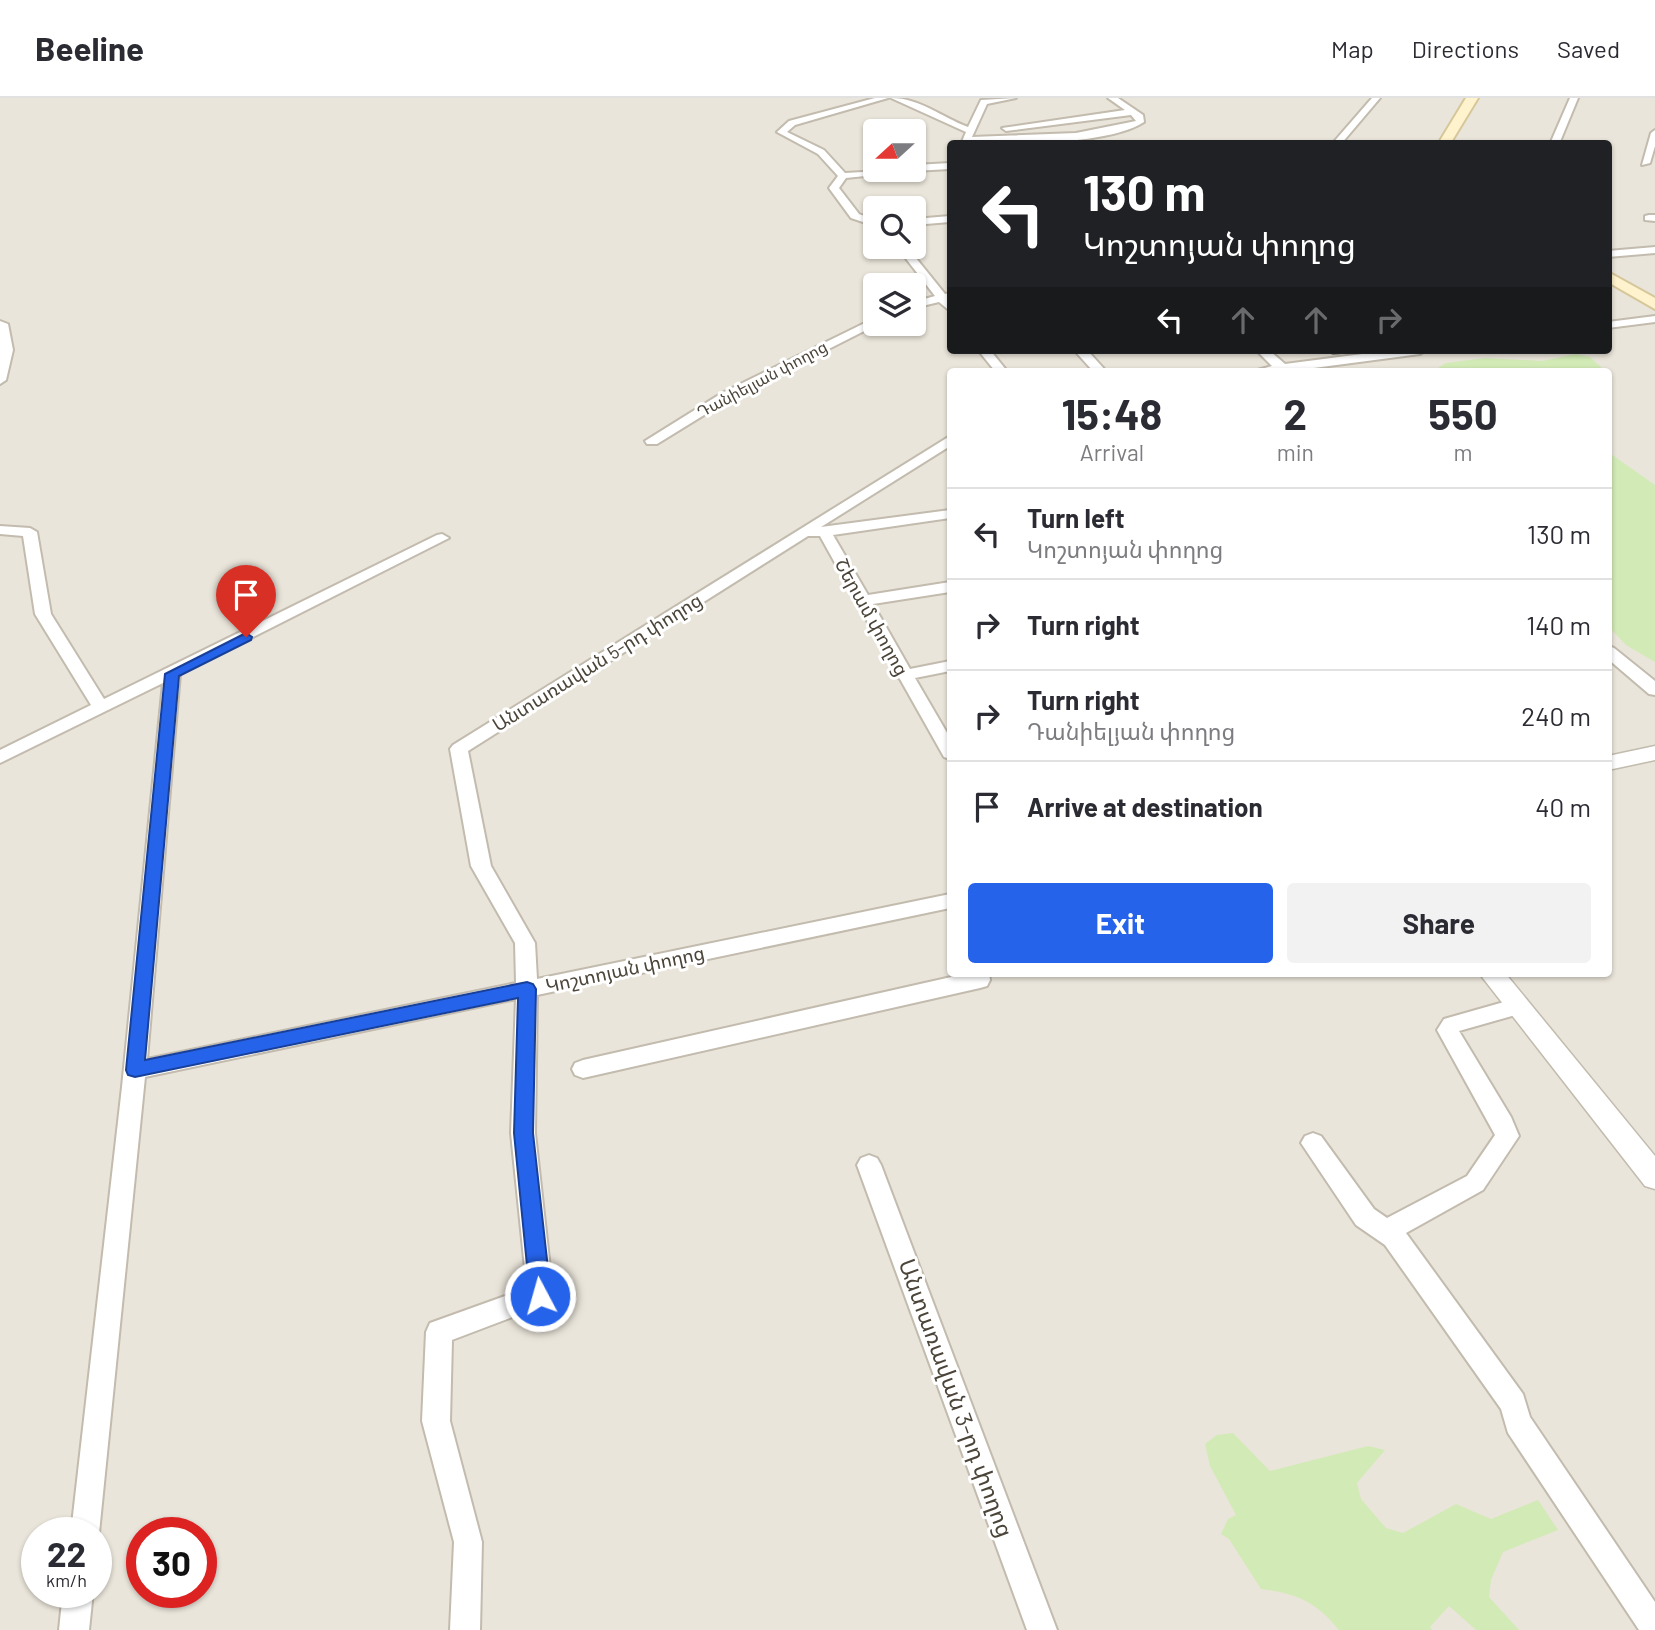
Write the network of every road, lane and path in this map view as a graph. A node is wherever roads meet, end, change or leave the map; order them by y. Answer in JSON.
{"nodes":[{"id":1,"x":884,"y":98,"type":"edge"},
{"id":2,"x":895,"y":98,"type":"edge"},
{"id":3,"x":1012,"y":98,"type":"edge"},
{"id":4,"x":1111,"y":98,"type":"edge"},
{"id":5,"x":1376,"y":98,"type":"edge"},
{"id":6,"x":1472,"y":98,"type":"edge"},
{"id":7,"x":1574,"y":98,"type":"edge"},
{"id":8,"x":1133,"y":112,"type":"junction"},
{"id":9,"x":1006,"y":128,"type":"dead end"},
{"id":10,"x":970,"y":131,"type":"junction"},
{"id":11,"x":1655,"y":132,"type":"edge"},
{"id":12,"x":966,"y":140,"type":"edge"},
{"id":13,"x":1001,"y":140,"type":"edge"},
{"id":14,"x":1339,"y":140,"type":"edge"},
{"id":15,"x":1446,"y":140,"type":"edge"},
{"id":16,"x":1556,"y":140,"type":"edge"},
{"id":17,"x":1645,"y":163,"type":"dead end"},
{"id":18,"x":947,"y":166,"type":"edge"},
{"id":19,"x":926,"y":167,"type":"edge"},
{"id":20,"x":863,"y":174,"type":"edge"},
{"id":21,"x":843,"y":176,"type":"junction"},
{"id":22,"x":863,"y":219,"type":"edge"},
{"id":23,"x":947,"y":219,"type":"edge"},
{"id":24,"x":926,"y":221,"type":"edge"},
{"id":25,"x":1655,"y":250,"type":"edge"},
{"id":26,"x":1612,"y":254,"type":"edge"},
{"id":27,"x":913,"y":259,"type":"edge"},
{"id":28,"x":1612,"y":278,"type":"edge"},
{"id":29,"x":946,"y":296,"type":"edge"},
{"id":30,"x":926,"y":302,"type":"edge"},
{"id":31,"x":1655,"y":304,"type":"edge"},
{"id":32,"x":1655,"y":319,"type":"edge"},
{"id":33,"x":2,"y":324,"type":"dead end"},
{"id":34,"x":1612,"y":324,"type":"edge"},
{"id":35,"x":863,"y":327,"type":"edge"},
{"id":36,"x":987,"y":354,"type":"edge"},
{"id":37,"x":1085,"y":354,"type":"edge"},
{"id":38,"x":1266,"y":354,"type":"edge"},
{"id":39,"x":1393,"y":354,"type":"edge"},
{"id":40,"x":999,"y":368,"type":"edge"},
{"id":41,"x":1097,"y":368,"type":"edge"},
{"id":42,"x":1281,"y":368,"type":"edge"},
{"id":43,"x":1297,"y":368,"type":"edge"},
{"id":44,"x":0,"y":380,"type":"edge"},
{"id":45,"x":652,"y":441,"type":"dead end"},
{"id":46,"x":947,"y":442,"type":"edge"},
{"id":47,"x":947,"y":514,"type":"edge"},
{"id":48,"x":0,"y":530,"type":"edge"},
{"id":49,"x":824,"y":531,"type":"junction"},
{"id":50,"x":800,"y":534,"type":"junction"},
{"id":51,"x":442,"y":538,"type":"dead end"},
{"id":52,"x":947,"y":587,"type":"edge"},
{"id":53,"x":862,"y":601,"type":"junction"},
{"id":54,"x":1612,"y":654,"type":"edge"},
{"id":55,"x":947,"y":667,"type":"edge"},
{"id":56,"x":172,"y":674,"type":"junction"},
{"id":57,"x":904,"y":675,"type":"junction"},
{"id":58,"x":1655,"y":690,"type":"edge"},
{"id":59,"x":100,"y":708,"type":"junction"},
{"id":60,"x":947,"y":748,"type":"edge"},
{"id":61,"x":1655,"y":753,"type":"edge"},
{"id":62,"x":0,"y":757,"type":"edge"},
{"id":63,"x":1612,"y":762,"type":"edge"},
{"id":64,"x":947,"y":902,"type":"edge"},
{"id":65,"x":980,"y":977,"type":"edge"},
{"id":66,"x":1494,"y":977,"type":"edge"},
{"id":67,"x":527,"y":989,"type":"junction"},
{"id":68,"x":1518,"y":1006,"type":"junction"},
{"id":69,"x":583,"y":1069,"type":"dead end"},
{"id":70,"x":135,"y":1070,"type":"junction"},
{"id":71,"x":1313,"y":1143,"type":"dead end"},
{"id":72,"x":869,"y":1166,"type":"dead end"},
{"id":73,"x":1655,"y":1177,"type":"edge"},
{"id":74,"x":1385,"y":1232,"type":"junction"},
{"id":75,"x":87,"y":1517,"type":"edge"},
{"id":76,"x":76,"y":1608,"type":"edge"},
{"id":77,"x":1655,"y":1628,"type":"edge"},
{"id":78,"x":74,"y":1630,"type":"edge"},
{"id":79,"x":465,"y":1630,"type":"edge"},
{"id":80,"x":1042,"y":1630,"type":"edge"}],
"edges":[{"from":1,"to":21,"type":"street"},
{"from":2,"to":10,"type":"street"},
{"from":3,"to":10,"type":"street"},
{"from":4,"to":8,"type":"street"},
{"from":5,"to":14,"type":"street"},
{"from":6,"to":15,"type":"main road"},
{"from":7,"to":16,"type":"street"},
{"from":8,"to":9,"type":"street"},
{"from":8,"to":13,"type":"street"},
{"from":10,"to":12,"type":"street"},
{"from":11,"to":17,"type":"street"},
{"from":18,"to":19,"type":"street"},
{"from":20,"to":21,"type":"street"},
{"from":21,"to":22,"type":"street"},
{"from":23,"to":24,"type":"street"},
{"from":25,"to":26,"type":"street"},
{"from":27,"to":29,"type":"street"},
{"from":28,"to":31,"type":"main road"},
{"from":29,"to":30,"type":"street"},
{"from":32,"to":34,"type":"street"},
{"from":33,"to":44,"type":"street"},
{"from":35,"to":45,"type":"street","name":"Դանիելյան փողոց"},
{"from":36,"to":40,"type":"street"},
{"from":37,"to":41,"type":"street"},
{"from":38,"to":42,"type":"street"},
{"from":39,"to":43,"type":"street"},
{"from":46,"to":50,"type":"street","name":"Անտառավան 5-րդ փողոց"},
{"from":47,"to":49,"type":"street","name":"Շերամ փողոց"},
{"from":48,"to":59,"type":"street"},
{"from":49,"to":50,"type":"street","name":"Շերամ փողոց"},
{"from":49,"to":53,"type":"street","name":"Շերամ փողոց"},
{"from":50,"to":67,"type":"street","name":"Անտառավան 5-րդ փողոց"},
{"from":51,"to":56,"type":"street"},
{"from":52,"to":53,"type":"street"},
{"from":53,"to":57,"type":"street","name":"Շերամ փողոց"},
{"from":54,"to":58,"type":"street"},
{"from":55,"to":57,"type":"street"},
{"from":56,"to":59,"type":"street"},
{"from":56,"to":70,"type":"street"},
{"from":57,"to":60,"type":"street","name":"Շերամ փողոց"},
{"from":59,"to":62,"type":"street"},
{"from":61,"to":63,"type":"street"},
{"from":64,"to":67,"type":"street","name":"Կոշտոյան փողոց"},
{"from":65,"to":69,"type":"street"},
{"from":66,"to":68,"type":"street"},
{"from":67,"to":70,"type":"street","name":"Կոշտոյան փողոց"},
{"from":67,"to":79,"type":"street"},
{"from":68,"to":73,"type":"street"},
{"from":68,"to":74,"type":"street"},
{"from":70,"to":75,"type":"street"},
{"from":71,"to":74,"type":"street"},
{"from":72,"to":80,"type":"street","name":"Անտառավան 3-րդ փողոց"},
{"from":74,"to":77,"type":"street"},
{"from":76,"to":78,"type":"street"}]}
